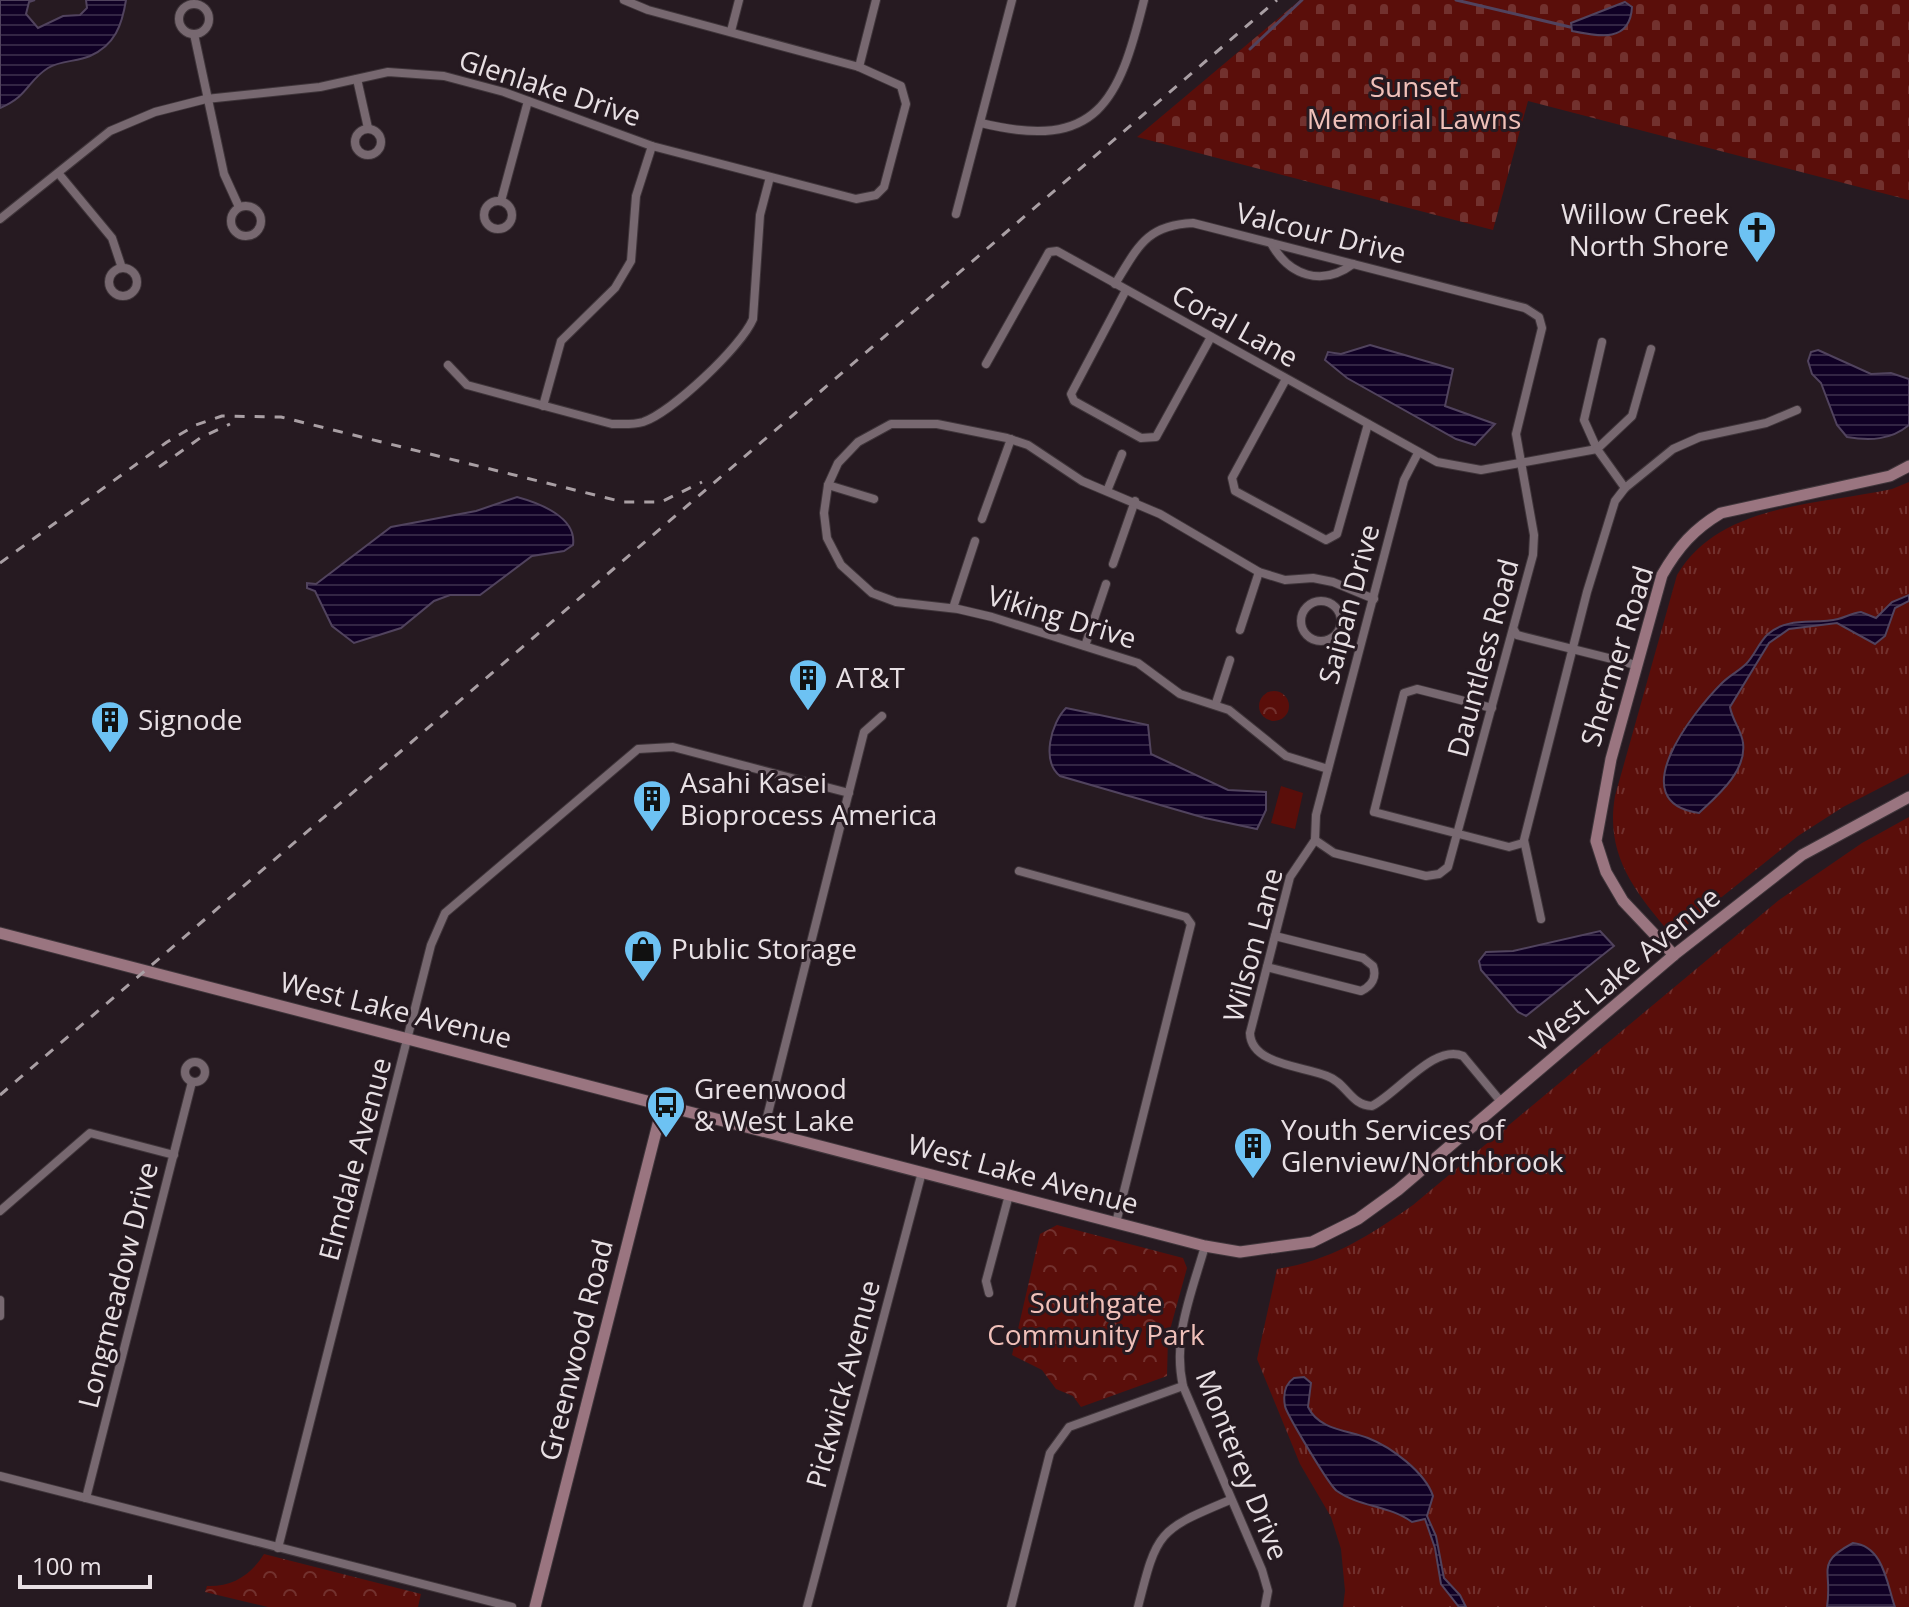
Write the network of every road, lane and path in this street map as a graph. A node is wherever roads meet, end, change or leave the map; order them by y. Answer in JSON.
{"nodes":[{"id":1,"x":624,"y":0,"type":"edge"},
{"id":2,"x":739,"y":0,"type":"edge"},
{"id":3,"x":876,"y":0,"type":"edge"},
{"id":4,"x":1012,"y":0,"type":"edge"},
{"id":5,"x":1144,"y":0,"type":"edge"},
{"id":6,"x":731,"y":31,"type":"junction"},
{"id":7,"x":194,"y":34,"type":"dead end"},
{"id":8,"x":859,"y":67,"type":"junction"},
{"id":9,"x":357,"y":79,"type":"junction"},
{"id":10,"x":206,"y":99,"type":"junction"},
{"id":11,"x":528,"y":101,"type":"junction"},
{"id":12,"x":981,"y":123,"type":"junction"},
{"id":13,"x":368,"y":128,"type":"dead end"},
{"id":14,"x":652,"y":146,"type":"junction"},
{"id":15,"x":59,"y":174,"type":"junction"},
{"id":16,"x":770,"y":177,"type":"junction"},
{"id":17,"x":501,"y":201,"type":"dead end"},
{"id":18,"x":239,"y":207,"type":"dead end"},
{"id":19,"x":956,"y":214,"type":"dead end"},
{"id":20,"x":0,"y":219,"type":"edge"},
{"id":21,"x":1271,"y":243,"type":"junction"},
{"id":22,"x":1353,"y":264,"type":"junction"},
{"id":23,"x":122,"y":268,"type":"dead end"},
{"id":24,"x":1115,"y":284,"type":"junction"},
{"id":25,"x":1126,"y":290,"type":"junction"},
{"id":26,"x":1539,"y":317,"type":"joint"},
{"id":27,"x":1211,"y":337,"type":"junction"},
{"id":28,"x":1602,"y":342,"type":"dead end"},
{"id":29,"x":1651,"y":349,"type":"dead end"},
{"id":30,"x":986,"y":364,"type":"dead end"},
{"id":31,"x":448,"y":365,"type":"dead end"},
{"id":32,"x":1286,"y":379,"type":"junction"},
{"id":33,"x":543,"y":406,"type":"junction"},
{"id":34,"x":1797,"y":410,"type":"dead end"},
{"id":35,"x":1368,"y":424,"type":"junction"},
{"id":36,"x":1011,"y":439,"type":"junction"},
{"id":37,"x":1597,"y":449,"type":"junction"},
{"id":38,"x":1418,"y":453,"type":"junction"},
{"id":39,"x":1122,"y":454,"type":"dead end"},
{"id":40,"x":1521,"y":465,"type":"junction"},
{"id":41,"x":1909,"y":466,"type":"edge"},
{"id":42,"x":828,"y":485,"type":"junction"},
{"id":43,"x":1625,"y":488,"type":"junction"},
{"id":44,"x":1107,"y":491,"type":"junction"},
{"id":45,"x":874,"y":499,"type":"dead end"},
{"id":46,"x":1135,"y":501,"type":"junction"},
{"id":47,"x":982,"y":519,"type":"dead end"},
{"id":48,"x":975,"y":541,"type":"dead end"},
{"id":49,"x":1113,"y":564,"type":"dead end"},
{"id":50,"x":1259,"y":572,"type":"junction"},
{"id":51,"x":1333,"y":582,"type":"junction"},
{"id":52,"x":1106,"y":584,"type":"dead end"},
{"id":53,"x":1374,"y":599,"type":"junction"},
{"id":54,"x":1328,"y":602,"type":"junction"},
{"id":55,"x":953,"y":608,"type":"junction"},
{"id":56,"x":1240,"y":630,"type":"dead end"},
{"id":57,"x":1514,"y":630,"type":"junction"},
{"id":58,"x":1085,"y":646,"type":"junction"},
{"id":59,"x":1572,"y":648,"type":"junction"},
{"id":60,"x":1230,"y":660,"type":"dead end"},
{"id":61,"x":1636,"y":665,"type":"junction"},
{"id":62,"x":1216,"y":703,"type":"junction"},
{"id":63,"x":1492,"y":708,"type":"junction"},
{"id":64,"x":882,"y":716,"type":"dead end"},
{"id":65,"x":1328,"y":769,"type":"junction"},
{"id":66,"x":849,"y":793,"type":"junction"},
{"id":67,"x":1909,"y":797,"type":"edge"},
{"id":68,"x":1459,"y":834,"type":"junction"},
{"id":69,"x":1315,"y":840,"type":"junction"},
{"id":70,"x":1523,"y":843,"type":"junction"},
{"id":71,"x":1019,"y":871,"type":"dead end"},
{"id":72,"x":1541,"y":919,"type":"dead end"},
{"id":73,"x":0,"y":933,"type":"edge"},
{"id":74,"x":1275,"y":936,"type":"junction"},
{"id":75,"x":1674,"y":955,"type":"junction"},
{"id":76,"x":1267,"y":967,"type":"junction"},
{"id":77,"x":409,"y":1039,"type":"junction"},
{"id":78,"x":192,"y":1082,"type":"dead end"},
{"id":79,"x":1502,"y":1103,"type":"junction"},
{"id":80,"x":663,"y":1104,"type":"junction"},
{"id":81,"x":764,"y":1129,"type":"junction"},
{"id":82,"x":174,"y":1155,"type":"junction"},
{"id":83,"x":922,"y":1172,"type":"junction"},
{"id":84,"x":1009,"y":1195,"type":"junction"},
{"id":85,"x":0,"y":1211,"type":"edge"},
{"id":86,"x":1116,"y":1223,"type":"junction"},
{"id":87,"x":1205,"y":1246,"type":"junction"},
{"id":88,"x":989,"y":1293,"type":"dead end"},
{"id":89,"x":0,"y":1300,"type":"edge"},
{"id":90,"x":0,"y":1316,"type":"edge"},
{"id":91,"x":1183,"y":1386,"type":"junction"},
{"id":92,"x":0,"y":1476,"type":"edge"},
{"id":93,"x":86,"y":1498,"type":"junction"},
{"id":94,"x":1230,"y":1500,"type":"junction"},
{"id":95,"x":278,"y":1548,"type":"junction"},
{"id":96,"x":512,"y":1607,"type":"edge"},
{"id":97,"x":535,"y":1607,"type":"edge"},
{"id":98,"x":807,"y":1607,"type":"edge"},
{"id":99,"x":1011,"y":1607,"type":"edge"},
{"id":100,"x":1138,"y":1607,"type":"edge"},
{"id":101,"x":1265,"y":1607,"type":"edge"}],
"edges":[{"from":1,"to":6,"type":"street"},
{"from":2,"to":6,"type":"street"},
{"from":3,"to":8,"type":"street"},
{"from":4,"to":12,"type":"street"},
{"from":5,"to":12,"type":"street"},
{"from":6,"to":8,"type":"street"},
{"from":7,"to":10,"type":"street"},
{"from":8,"to":16,"type":"street","name":"Glenlake Drive"},
{"from":9,"to":10,"type":"street","name":"Glenlake Drive"},
{"from":9,"to":11,"type":"street","name":"Glenlake Drive"},
{"from":9,"to":13,"type":"street"},
{"from":10,"to":15,"type":"street","name":"Glenlake Drive"},
{"from":10,"to":18,"type":"street"},
{"from":11,"to":14,"type":"street","name":"Glenlake Drive"},
{"from":11,"to":17,"type":"street"},
{"from":12,"to":19,"type":"street"},
{"from":14,"to":16,"type":"street","name":"Glenlake Drive"},
{"from":14,"to":33,"type":"street"},
{"from":15,"to":20,"type":"street","name":"Glenlake Drive"},
{"from":15,"to":23,"type":"street"},
{"from":16,"to":33,"type":"street"},
{"from":21,"to":22,"type":"street","name":"Valcour Drive"},
{"from":21,"to":22,"type":"street"},
{"from":21,"to":24,"type":"street","name":"Valcour Drive"},
{"from":22,"to":26,"type":"street","name":"Valcour Drive"},
{"from":24,"to":25,"type":"street","name":"Coral Lane"},
{"from":24,"to":30,"type":"street","name":"Coral Lane"},
{"from":25,"to":27,"type":"street","name":"Coral Lane"},
{"from":25,"to":27,"type":"street"},
{"from":26,"to":40,"type":"street","name":"Dauntless Road"},
{"from":27,"to":32,"type":"street","name":"Coral Lane"},
{"from":28,"to":37,"type":"street"},
{"from":29,"to":37,"type":"street"},
{"from":31,"to":33,"type":"street"},
{"from":32,"to":35,"type":"street","name":"Coral Lane"},
{"from":32,"to":35,"type":"street"},
{"from":34,"to":43,"type":"street"},
{"from":35,"to":38,"type":"street","name":"Coral Lane"},
{"from":36,"to":42,"type":"street"},
{"from":36,"to":44,"type":"street"},
{"from":36,"to":47,"type":"street"},
{"from":37,"to":40,"type":"street","name":"Coral Lane"},
{"from":37,"to":43,"type":"street"},
{"from":38,"to":40,"type":"street","name":"Coral Lane"},
{"from":38,"to":53,"type":"street","name":"Saipan Drive"},
{"from":39,"to":44,"type":"street"},
{"from":40,"to":57,"type":"street","name":"Dauntless Road"},
{"from":41,"to":61,"type":"street","name":"Shermer Road"},
{"from":42,"to":45,"type":"street"},
{"from":42,"to":55,"type":"street","name":"Viking Drive"},
{"from":43,"to":59,"type":"street"},
{"from":44,"to":46,"type":"street"},
{"from":46,"to":49,"type":"street"},
{"from":46,"to":50,"type":"street"},
{"from":48,"to":55,"type":"street"},
{"from":50,"to":51,"type":"street"},
{"from":50,"to":56,"type":"street"},
{"from":51,"to":53,"type":"street"},
{"from":51,"to":54,"type":"street"},
{"from":52,"to":58,"type":"street"},
{"from":53,"to":65,"type":"street","name":"Saipan Drive"},
{"from":54,"to":54,"type":"street"},
{"from":55,"to":58,"type":"street","name":"Viking Drive"},
{"from":57,"to":59,"type":"street"},
{"from":57,"to":63,"type":"street","name":"Dauntless Road"},
{"from":58,"to":62,"type":"street","name":"Viking Drive"},
{"from":59,"to":61,"type":"street"},
{"from":59,"to":70,"type":"street"},
{"from":60,"to":62,"type":"street"},
{"from":61,"to":75,"type":"street","name":"Shermer Road"},
{"from":62,"to":65,"type":"street","name":"Viking Drive"},
{"from":63,"to":68,"type":"street","name":"Dauntless Road"},
{"from":63,"to":68,"type":"street"},
{"from":64,"to":66,"type":"street"},
{"from":65,"to":69,"type":"street","name":"Saipan Drive"},
{"from":66,"to":77,"type":"street","name":"Elmdale Avenue"},
{"from":66,"to":81,"type":"street"},
{"from":67,"to":75,"type":"street","name":"West Lake Avenue"},
{"from":68,"to":69,"type":"street","name":"Dauntless Road"},
{"from":68,"to":70,"type":"street"},
{"from":69,"to":74,"type":"street","name":"Wilson Lane"},
{"from":70,"to":72,"type":"street"},
{"from":71,"to":86,"type":"street"},
{"from":73,"to":77,"type":"street","name":"West Lake Avenue"},
{"from":74,"to":76,"type":"street","name":"Wilson Lane"},
{"from":74,"to":76,"type":"street"},
{"from":75,"to":79,"type":"street","name":"West Lake Avenue"},
{"from":76,"to":79,"type":"street","name":"Wilson Lane"},
{"from":77,"to":80,"type":"street","name":"West Lake Avenue"},
{"from":77,"to":95,"type":"street","name":"Elmdale Avenue"},
{"from":78,"to":82,"type":"street","name":"Longmeadow Drive"},
{"from":79,"to":87,"type":"street","name":"West Lake Avenue"},
{"from":80,"to":81,"type":"street","name":"West Lake Avenue"},
{"from":80,"to":97,"type":"street","name":"Greenwood Road"},
{"from":81,"to":83,"type":"street","name":"West Lake Avenue"},
{"from":82,"to":85,"type":"street"},
{"from":82,"to":93,"type":"street","name":"Longmeadow Drive"},
{"from":83,"to":84,"type":"street","name":"West Lake Avenue"},
{"from":83,"to":98,"type":"street","name":"Pickwick Avenue"},
{"from":84,"to":86,"type":"street","name":"West Lake Avenue"},
{"from":84,"to":88,"type":"street"},
{"from":86,"to":87,"type":"street","name":"West Lake Avenue"},
{"from":87,"to":91,"type":"street","name":"Monterey Drive"},
{"from":89,"to":90,"type":"street"},
{"from":91,"to":94,"type":"street","name":"Monterey Drive"},
{"from":91,"to":99,"type":"street"},
{"from":92,"to":93,"type":"street"},
{"from":93,"to":95,"type":"street"},
{"from":94,"to":100,"type":"street"},
{"from":94,"to":101,"type":"street","name":"Monterey Drive"},
{"from":95,"to":96,"type":"street"}]}
